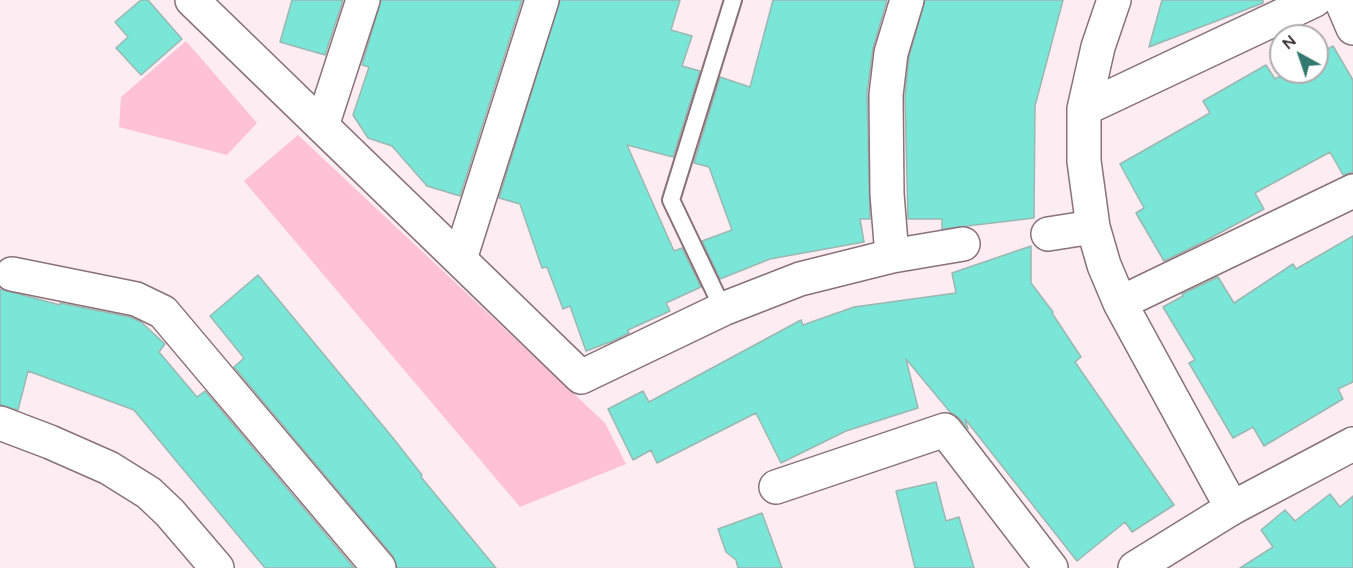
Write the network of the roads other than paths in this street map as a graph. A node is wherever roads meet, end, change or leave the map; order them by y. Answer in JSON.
{"nodes":[{"id":1,"x":192,"y":0,"type":"edge"},
{"id":2,"x":363,"y":0,"type":"edge"},
{"id":3,"x":542,"y":0,"type":"edge"},
{"id":4,"x":733,"y":0,"type":"edge"},
{"id":5,"x":907,"y":0,"type":"edge"},
{"id":6,"x":1114,"y":0,"type":"edge"},
{"id":7,"x":1315,"y":0,"type":"edge"},
{"id":8,"x":1341,"y":0,"type":"edge"},
{"id":9,"x":1353,"y":28,"type":"edge"},
{"id":10,"x":1084,"y":110,"type":"junction"},
{"id":11,"x":322,"y":126,"type":"junction"},
{"id":12,"x":1353,"y":191,"type":"edge"},
{"id":13,"x":1093,"y":227,"type":"junction"},
{"id":14,"x":1048,"y":234,"type":"dead end"},
{"id":15,"x":963,"y":244,"type":"dead end"},
{"id":16,"x":892,"y":256,"type":"junction"},
{"id":17,"x":460,"y":259,"type":"junction"},
{"id":18,"x":12,"y":274,"type":"dead end"},
{"id":19,"x":1120,"y":303,"type":"junction"},
{"id":20,"x":723,"y":309,"type":"junction"},
{"id":21,"x":0,"y":423,"type":"edge"},
{"id":22,"x":1353,"y":444,"type":"edge"},
{"id":23,"x":776,"y":487,"type":"dead end"},
{"id":24,"x":1232,"y":508,"type":"junction"},
{"id":25,"x":217,"y":568,"type":"edge"},
{"id":26,"x":379,"y":568,"type":"edge"},
{"id":27,"x":1051,"y":568,"type":"edge"},
{"id":28,"x":1135,"y":568,"type":"edge"}],
"edges":[{"from":1,"to":11,"type":"street"},
{"from":2,"to":11,"type":"street"},
{"from":3,"to":17,"type":"street"},
{"from":4,"to":20,"type":"lane"},
{"from":5,"to":16,"type":"street"},
{"from":6,"to":10,"type":"street"},
{"from":7,"to":10,"type":"street"},
{"from":8,"to":9,"type":"street"},
{"from":10,"to":13,"type":"street"},
{"from":11,"to":17,"type":"street"},
{"from":12,"to":19,"type":"street"},
{"from":13,"to":14,"type":"street"},
{"from":13,"to":19,"type":"street"},
{"from":15,"to":16,"type":"street"},
{"from":16,"to":20,"type":"street"},
{"from":17,"to":20,"type":"street"},
{"from":18,"to":26,"type":"street"},
{"from":19,"to":24,"type":"street"},
{"from":21,"to":25,"type":"street"},
{"from":22,"to":24,"type":"street"},
{"from":23,"to":27,"type":"street"},
{"from":24,"to":28,"type":"street"}]}
